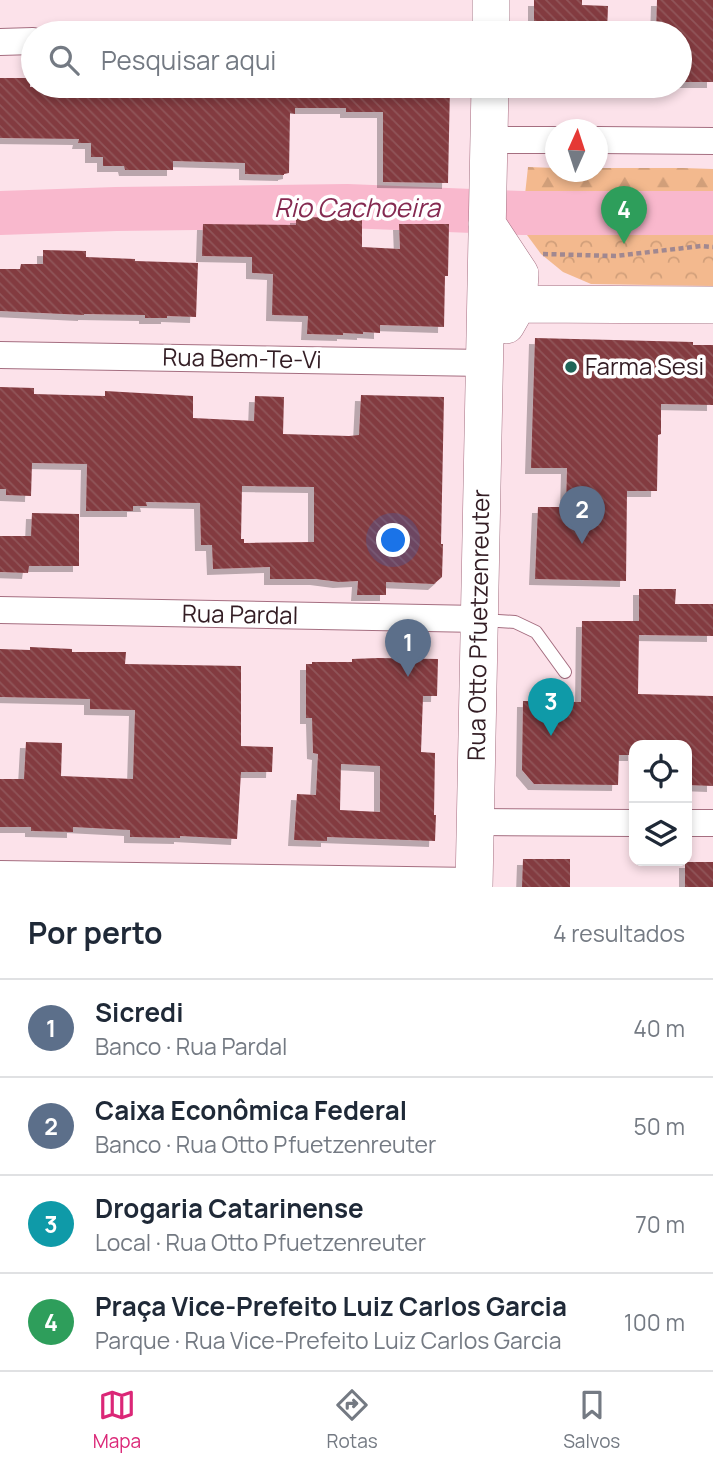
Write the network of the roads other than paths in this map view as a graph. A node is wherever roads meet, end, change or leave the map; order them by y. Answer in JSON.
{"nodes":[{"id":1,"x":491,"y":0,"type":"edge"},
{"id":2,"x":491,"y":21,"type":"edge"},
{"id":3,"x":21,"y":41,"type":"edge"},
{"id":4,"x":0,"y":42,"type":"edge"},
{"id":5,"x":490,"y":98,"type":"edge"},
{"id":6,"x":489,"y":140,"type":"junction"},
{"id":7,"x":545,"y":140,"type":"edge"},
{"id":8,"x":608,"y":141,"type":"edge"},
{"id":9,"x":713,"y":141,"type":"edge"},
{"id":10,"x":517,"y":287,"type":"junction"},
{"id":11,"x":713,"y":305,"type":"edge"},
{"id":12,"x":0,"y":355,"type":"edge"},
{"id":13,"x":485,"y":363,"type":"junction"},
{"id":14,"x":0,"y":610,"type":"edge"},
{"id":15,"x":479,"y":620,"type":"junction"},
{"id":16,"x":565,"y":672,"type":"dead end"},
{"id":17,"x":476,"y":822,"type":"junction"},
{"id":18,"x":629,"y":823,"type":"edge"},
{"id":19,"x":692,"y":823,"type":"edge"},
{"id":20,"x":713,"y":823,"type":"edge"},
{"id":21,"x":0,"y":874,"type":"edge"},
{"id":22,"x":474,"y":884,"type":"edge"}],
"edges":[{"from":1,"to":2,"type":"main road"},
{"from":3,"to":4,"type":"street"},
{"from":5,"to":6,"type":"main road","name":"Rua Otto Pfuetzenreuter"},
{"from":6,"to":7,"type":"street"},
{"from":6,"to":10,"type":"main road","name":"Rua Otto Pfuetzenreuter"},
{"from":8,"to":9,"type":"street"},
{"from":10,"to":11,"type":"main road"},
{"from":10,"to":13,"type":"main road","name":"Rua Otto Pfuetzenreuter"},
{"from":12,"to":13,"type":"street","name":"Rua Bem-Te-Vi"},
{"from":13,"to":15,"type":"main road","name":"Rua Otto Pfuetzenreuter"},
{"from":14,"to":15,"type":"street","name":"Rua Pardal"},
{"from":15,"to":16,"type":"lane"},
{"from":15,"to":17,"type":"main road","name":"Rua Otto Pfuetzenreuter"},
{"from":17,"to":18,"type":"street"},
{"from":17,"to":22,"type":"main road","name":"Rua Otto Pfuetzenreuter"},
{"from":19,"to":20,"type":"street"},
{"from":21,"to":22,"type":"street"}]}
